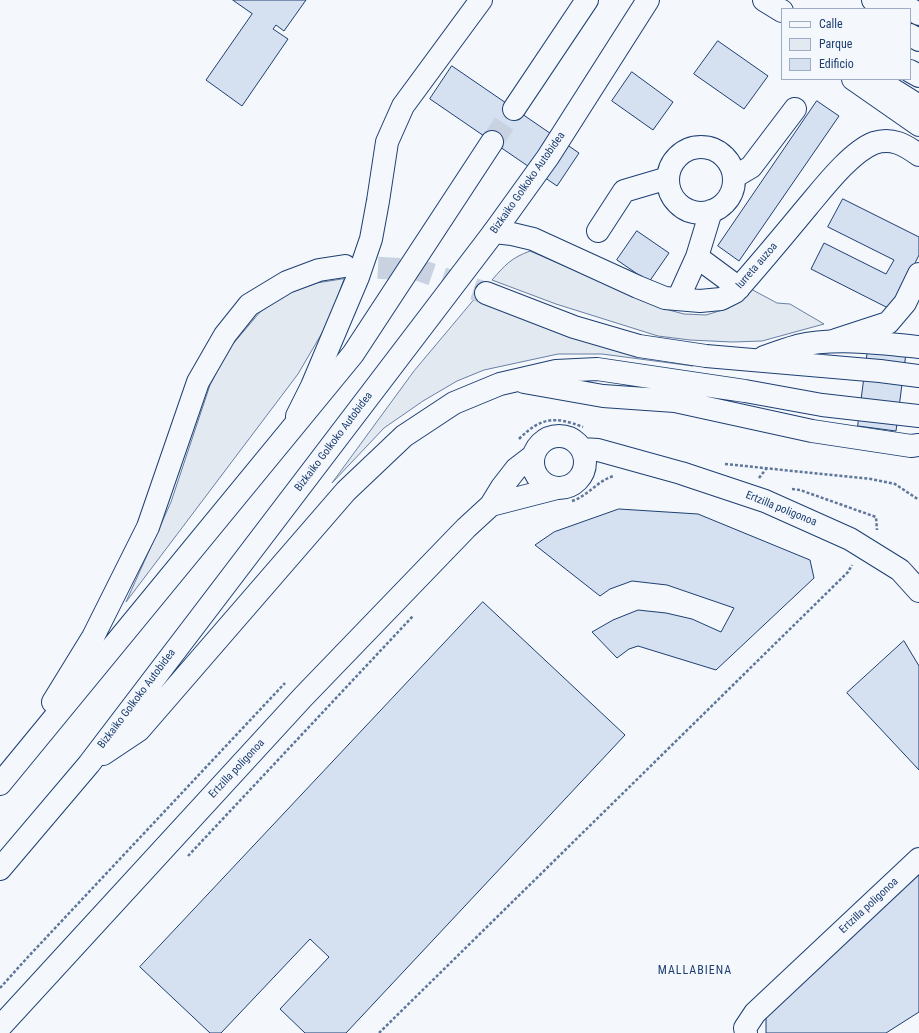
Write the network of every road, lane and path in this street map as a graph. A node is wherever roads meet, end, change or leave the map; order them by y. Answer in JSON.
{"nodes":[{"id":1,"x":481,"y":0,"type":"edge"},
{"id":2,"x":587,"y":0,"type":"edge"},
{"id":3,"x":648,"y":0,"type":"edge"},
{"id":4,"x":764,"y":0,"type":"edge"},
{"id":5,"x":882,"y":4,"type":"edge"},
{"id":6,"x":897,"y":8,"type":"edge"},
{"id":7,"x":781,"y":10,"type":"edge"},
{"id":8,"x":854,"y":80,"type":"edge"},
{"id":9,"x":878,"y":80,"type":"edge"},
{"id":10,"x":897,"y":80,"type":"edge"},
{"id":11,"x":919,"y":92,"type":"edge"},
{"id":12,"x":919,"y":106,"type":"edge"},
{"id":13,"x":514,"y":109,"type":"tunnel mouth"},
{"id":14,"x":795,"y":109,"type":"dead end"},
{"id":15,"x":919,"y":125,"type":"edge"},
{"id":16,"x":492,"y":142,"type":"tunnel mouth"},
{"id":17,"x":919,"y":155,"type":"edge"},
{"id":18,"x":734,"y":177,"type":"junction"},
{"id":19,"x":668,"y":178,"type":"junction"},
{"id":20,"x":712,"y":211,"type":"junction"},
{"id":21,"x":598,"y":231,"type":"dead end"},
{"id":22,"x":494,"y":232,"type":"junction"},
{"id":23,"x":697,"y":257,"type":"junction"},
{"id":24,"x":345,"y":266,"type":"tunnel mouth"},
{"id":25,"x":919,"y":274,"type":"edge"},
{"id":26,"x":739,"y":288,"type":"junction"},
{"id":27,"x":914,"y":291,"type":"edge"},
{"id":28,"x":486,"y":293,"type":"tunnel mouth"},
{"id":29,"x":678,"y":299,"type":"junction"},
{"id":30,"x":830,"y":342,"type":"junction"},
{"id":31,"x":919,"y":347,"type":"edge"},
{"id":32,"x":754,"y":360,"type":"junction"},
{"id":33,"x":785,"y":362,"type":"junction"},
{"id":34,"x":919,"y":363,"type":"edge"},
{"id":35,"x":919,"y":376,"type":"edge"},
{"id":36,"x":515,"y":381,"type":"junction"},
{"id":37,"x":722,"y":387,"type":"junction"},
{"id":38,"x":919,"y":389,"type":"edge"},
{"id":39,"x":745,"y":390,"type":"junction"},
{"id":40,"x":919,"y":406,"type":"edge"},
{"id":41,"x":688,"y":409,"type":"junction"},
{"id":42,"x":919,"y":416,"type":"edge"},
{"id":43,"x":919,"y":431,"type":"edge"},
{"id":44,"x":290,"y":432,"type":"junction"},
{"id":45,"x":919,"y":445,"type":"edge"},
{"id":46,"x":582,"y":449,"type":"junction"},
{"id":47,"x":533,"y":456,"type":"junction"},
{"id":48,"x":622,"y":468,"type":"junction"},
{"id":49,"x":766,"y":468,"type":"dead end"},
{"id":50,"x":580,"y":477,"type":"junction"},
{"id":51,"x":758,"y":480,"type":"dead end"},
{"id":52,"x":763,"y":482,"type":"dead end"},
{"id":53,"x":787,"y":488,"type":"dead end"},
{"id":54,"x":562,"y":496,"type":"junction"},
{"id":55,"x":919,"y":500,"type":"edge"},
{"id":56,"x":486,"y":510,"type":"junction"},
{"id":57,"x":877,"y":530,"type":"dead end"},
{"id":58,"x":854,"y":562,"type":"dead end"},
{"id":59,"x":919,"y":591,"type":"edge"},
{"id":60,"x":415,"y":613,"type":"dead end"},
{"id":61,"x":89,"y":764,"type":"junction"},
{"id":62,"x":4,"y":779,"type":"edge"},
{"id":63,"x":186,"y":858,"type":"dead end"},
{"id":64,"x":919,"y":859,"type":"edge"},
{"id":65,"x":0,"y":869,"type":"edge"},
{"id":66,"x":0,"y":1026,"type":"edge"},
{"id":67,"x":379,"y":1033,"type":"edge"},
{"id":68,"x":746,"y":1033,"type":"edge"}],
"edges":[{"from":1,"to":44,"type":"main road"},
{"from":2,"to":13,"type":"main road"},
{"from":3,"to":22,"type":"main road","name":"Bizkaiko Golkoko Autobidea"},
{"from":4,"to":7,"type":"main road"},
{"from":5,"to":6,"type":"main road"},
{"from":8,"to":15,"type":"main road"},
{"from":9,"to":12,"type":"main road"},
{"from":10,"to":11,"type":"main road"},
{"from":14,"to":18,"type":"main road"},
{"from":16,"to":44,"type":"main road"},
{"from":17,"to":26,"type":"main road","name":"Iurreta auzoa"},
{"from":18,"to":19,"type":"main road"},
{"from":18,"to":20,"type":"main road"},
{"from":19,"to":20,"type":"main road"},
{"from":19,"to":21,"type":"main road"},
{"from":20,"to":23,"type":"main road"},
{"from":22,"to":29,"type":"main road","name":"Iurreta auzoa"},
{"from":22,"to":61,"type":"main road","name":"Bizkaiko Golkoko Autobidea"},
{"from":23,"to":26,"type":"main road"},
{"from":23,"to":29,"type":"main road"},
{"from":24,"to":62,"type":"main road"},
{"from":25,"to":27,"type":"main road"},
{"from":26,"to":29,"type":"main road","name":"Iurreta auzoa"},
{"from":27,"to":30,"type":"main road"},
{"from":28,"to":32,"type":"main road"},
{"from":30,"to":31,"type":"main road"},
{"from":30,"to":32,"type":"main road"},
{"from":32,"to":33,"type":"main road"},
{"from":33,"to":34,"type":"main road"},
{"from":33,"to":35,"type":"main road"},
{"from":33,"to":38,"type":"main road"},
{"from":36,"to":37,"type":"main road"},
{"from":36,"to":41,"type":"main road"},
{"from":36,"to":61,"type":"main road"},
{"from":37,"to":39,"type":"main road"},
{"from":37,"to":41,"type":"main road"},
{"from":39,"to":40,"type":"main road"},
{"from":39,"to":42,"type":"main road"},
{"from":39,"to":43,"type":"main road"},
{"from":41,"to":45,"type":"main road"},
{"from":44,"to":62,"type":"main road"},
{"from":46,"to":47,"type":"main road"},
{"from":46,"to":48,"type":"main road","name":"Ertzilla poligonoa"},
{"from":46,"to":50,"type":"main road"},
{"from":47,"to":54,"type":"main road"},
{"from":47,"to":56,"type":"main road","name":"Ertzilla poligonoa"},
{"from":48,"to":50,"type":"main road"},
{"from":48,"to":54,"type":"path"},
{"from":48,"to":59,"type":"main road","name":"Ertzilla poligonoa"},
{"from":49,"to":55,"type":"path"},
{"from":50,"to":54,"type":"main road"},
{"from":51,"to":52,"type":"path"},
{"from":53,"to":57,"type":"path"},
{"from":54,"to":56,"type":"main road"},
{"from":56,"to":66,"type":"main road","name":"Ertzilla poligonoa"},
{"from":58,"to":67,"type":"path"},
{"from":60,"to":63,"type":"path"},
{"from":61,"to":65,"type":"main road","name":"Bizkaiko Golkoko Autobidea"},
{"from":64,"to":68,"type":"main road","name":"Ertzilla poligonoa"}]}
